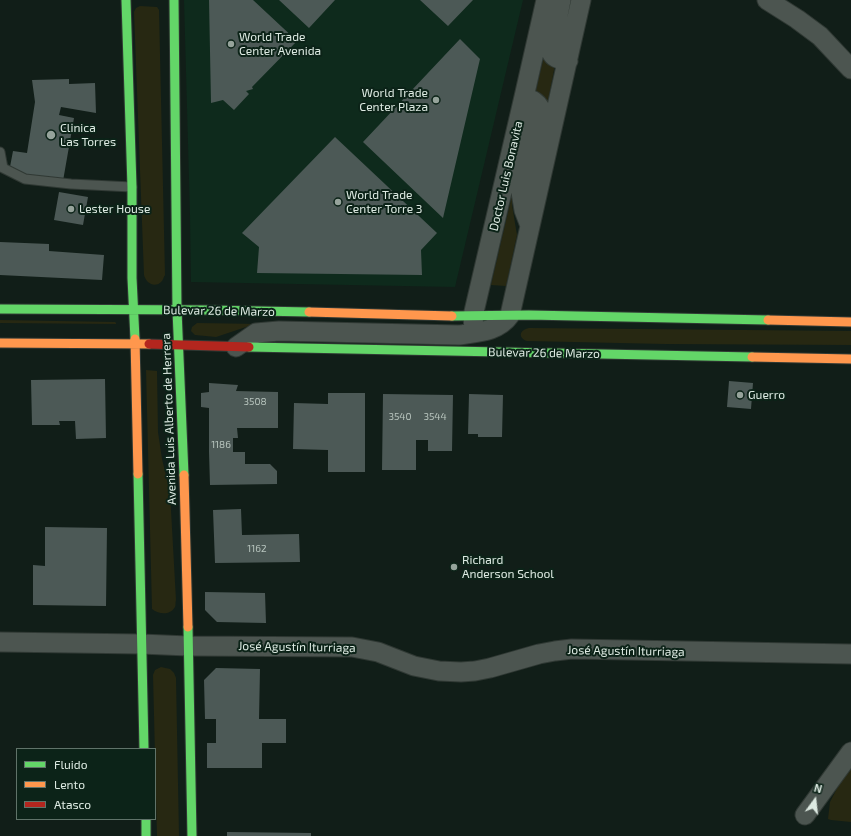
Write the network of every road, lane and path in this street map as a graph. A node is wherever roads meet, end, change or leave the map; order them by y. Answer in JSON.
{"nodes":[{"id":1,"x":126,"y":0,"type":"edge"},
{"id":2,"x":174,"y":0,"type":"edge"},
{"id":3,"x":546,"y":0,"type":"edge"},
{"id":4,"x":561,"y":0,"type":"edge"},
{"id":5,"x":581,"y":0,"type":"edge"},
{"id":6,"x":767,"y":0,"type":"edge"},
{"id":7,"x":568,"y":61,"type":"junction"},
{"id":8,"x":851,"y":69,"type":"edge"},
{"id":9,"x":524,"y":98,"type":"junction"},
{"id":10,"x":0,"y":152,"type":"edge"},
{"id":11,"x":132,"y":187,"type":"junction"},
{"id":12,"x":530,"y":224,"type":"junction"},
{"id":13,"x":0,"y":309,"type":"edge"},
{"id":14,"x":133,"y":310,"type":"junction"},
{"id":15,"x":177,"y":310,"type":"junction"},
{"id":16,"x":510,"y":315,"type":"junction"},
{"id":17,"x":851,"y":322,"type":"edge"},
{"id":18,"x":473,"y":324,"type":"junction"},
{"id":19,"x":0,"y":343,"type":"edge"},
{"id":20,"x":135,"y":344,"type":"junction"},
{"id":21,"x":178,"y":346,"type":"junction"},
{"id":22,"x":236,"y":347,"type":"junction"},
{"id":23,"x":474,"y":352,"type":"junction"},
{"id":24,"x":851,"y":359,"type":"edge"},
{"id":25,"x":0,"y":642,"type":"edge"},
{"id":26,"x":141,"y":644,"type":"junction"},
{"id":27,"x":188,"y":646,"type":"junction"},
{"id":28,"x":851,"y":654,"type":"edge"},
{"id":29,"x":144,"y":748,"type":"edge"},
{"id":30,"x":851,"y":752,"type":"edge"},
{"id":31,"x":805,"y":815,"type":"dead end"},
{"id":32,"x":146,"y":820,"type":"edge"},
{"id":33,"x":146,"y":836,"type":"edge"},
{"id":34,"x":192,"y":836,"type":"edge"}],
"edges":[{"from":1,"to":11,"type":"street"},
{"from":2,"to":15,"type":"street","name":"Avenida Luis Alberto de Herrera"},
{"from":3,"to":9,"type":"street","name":"Doctor Luis Bonavita"},
{"from":4,"to":7,"type":"street"},
{"from":5,"to":7,"type":"street"},
{"from":6,"to":8,"type":"street"},
{"from":7,"to":12,"type":"street"},
{"from":9,"to":12,"type":"street"},
{"from":9,"to":18,"type":"street","name":"Doctor Luis Bonavita"},
{"from":10,"to":11,"type":"lane"},
{"from":11,"to":14,"type":"street"},
{"from":12,"to":16,"type":"street"},
{"from":13,"to":14,"type":"street","name":"Bulevar 26 de Marzo"},
{"from":14,"to":15,"type":"street","name":"Bulevar 26 de Marzo"},
{"from":14,"to":20,"type":"street"},
{"from":15,"to":18,"type":"street","name":"Bulevar 26 de Marzo"},
{"from":15,"to":21,"type":"street","name":"Avenida Luis Alberto de Herrera"},
{"from":16,"to":17,"type":"street"},
{"from":16,"to":18,"type":"street","name":"Bulevar 26 de Marzo"},
{"from":18,"to":22,"type":"street","name":"Bulevar 26 de Marzo"},
{"from":18,"to":23,"type":"street","name":"Doctor Luis Bonavita"},
{"from":19,"to":20,"type":"street","name":"Bulevar 26 de Marzo"},
{"from":20,"to":21,"type":"street","name":"Bulevar 26 de Marzo"},
{"from":20,"to":26,"type":"street"},
{"from":21,"to":22,"type":"street","name":"Bulevar 26 de Marzo"},
{"from":21,"to":27,"type":"street","name":"Avenida Luis Alberto de Herrera"},
{"from":22,"to":23,"type":"street","name":"Bulevar 26 de Marzo"},
{"from":23,"to":24,"type":"street","name":"Bulevar 26 de Marzo"},
{"from":25,"to":26,"type":"street","name":"José Agustín Iturriaga"},
{"from":26,"to":27,"type":"street","name":"José Agustín Iturriaga"},
{"from":26,"to":29,"type":"street"},
{"from":27,"to":28,"type":"street","name":"José Agustín Iturriaga"},
{"from":27,"to":34,"type":"street","name":"Avenida Luis Alberto de Herrera"},
{"from":30,"to":31,"type":"street"},
{"from":32,"to":33,"type":"street"}]}
